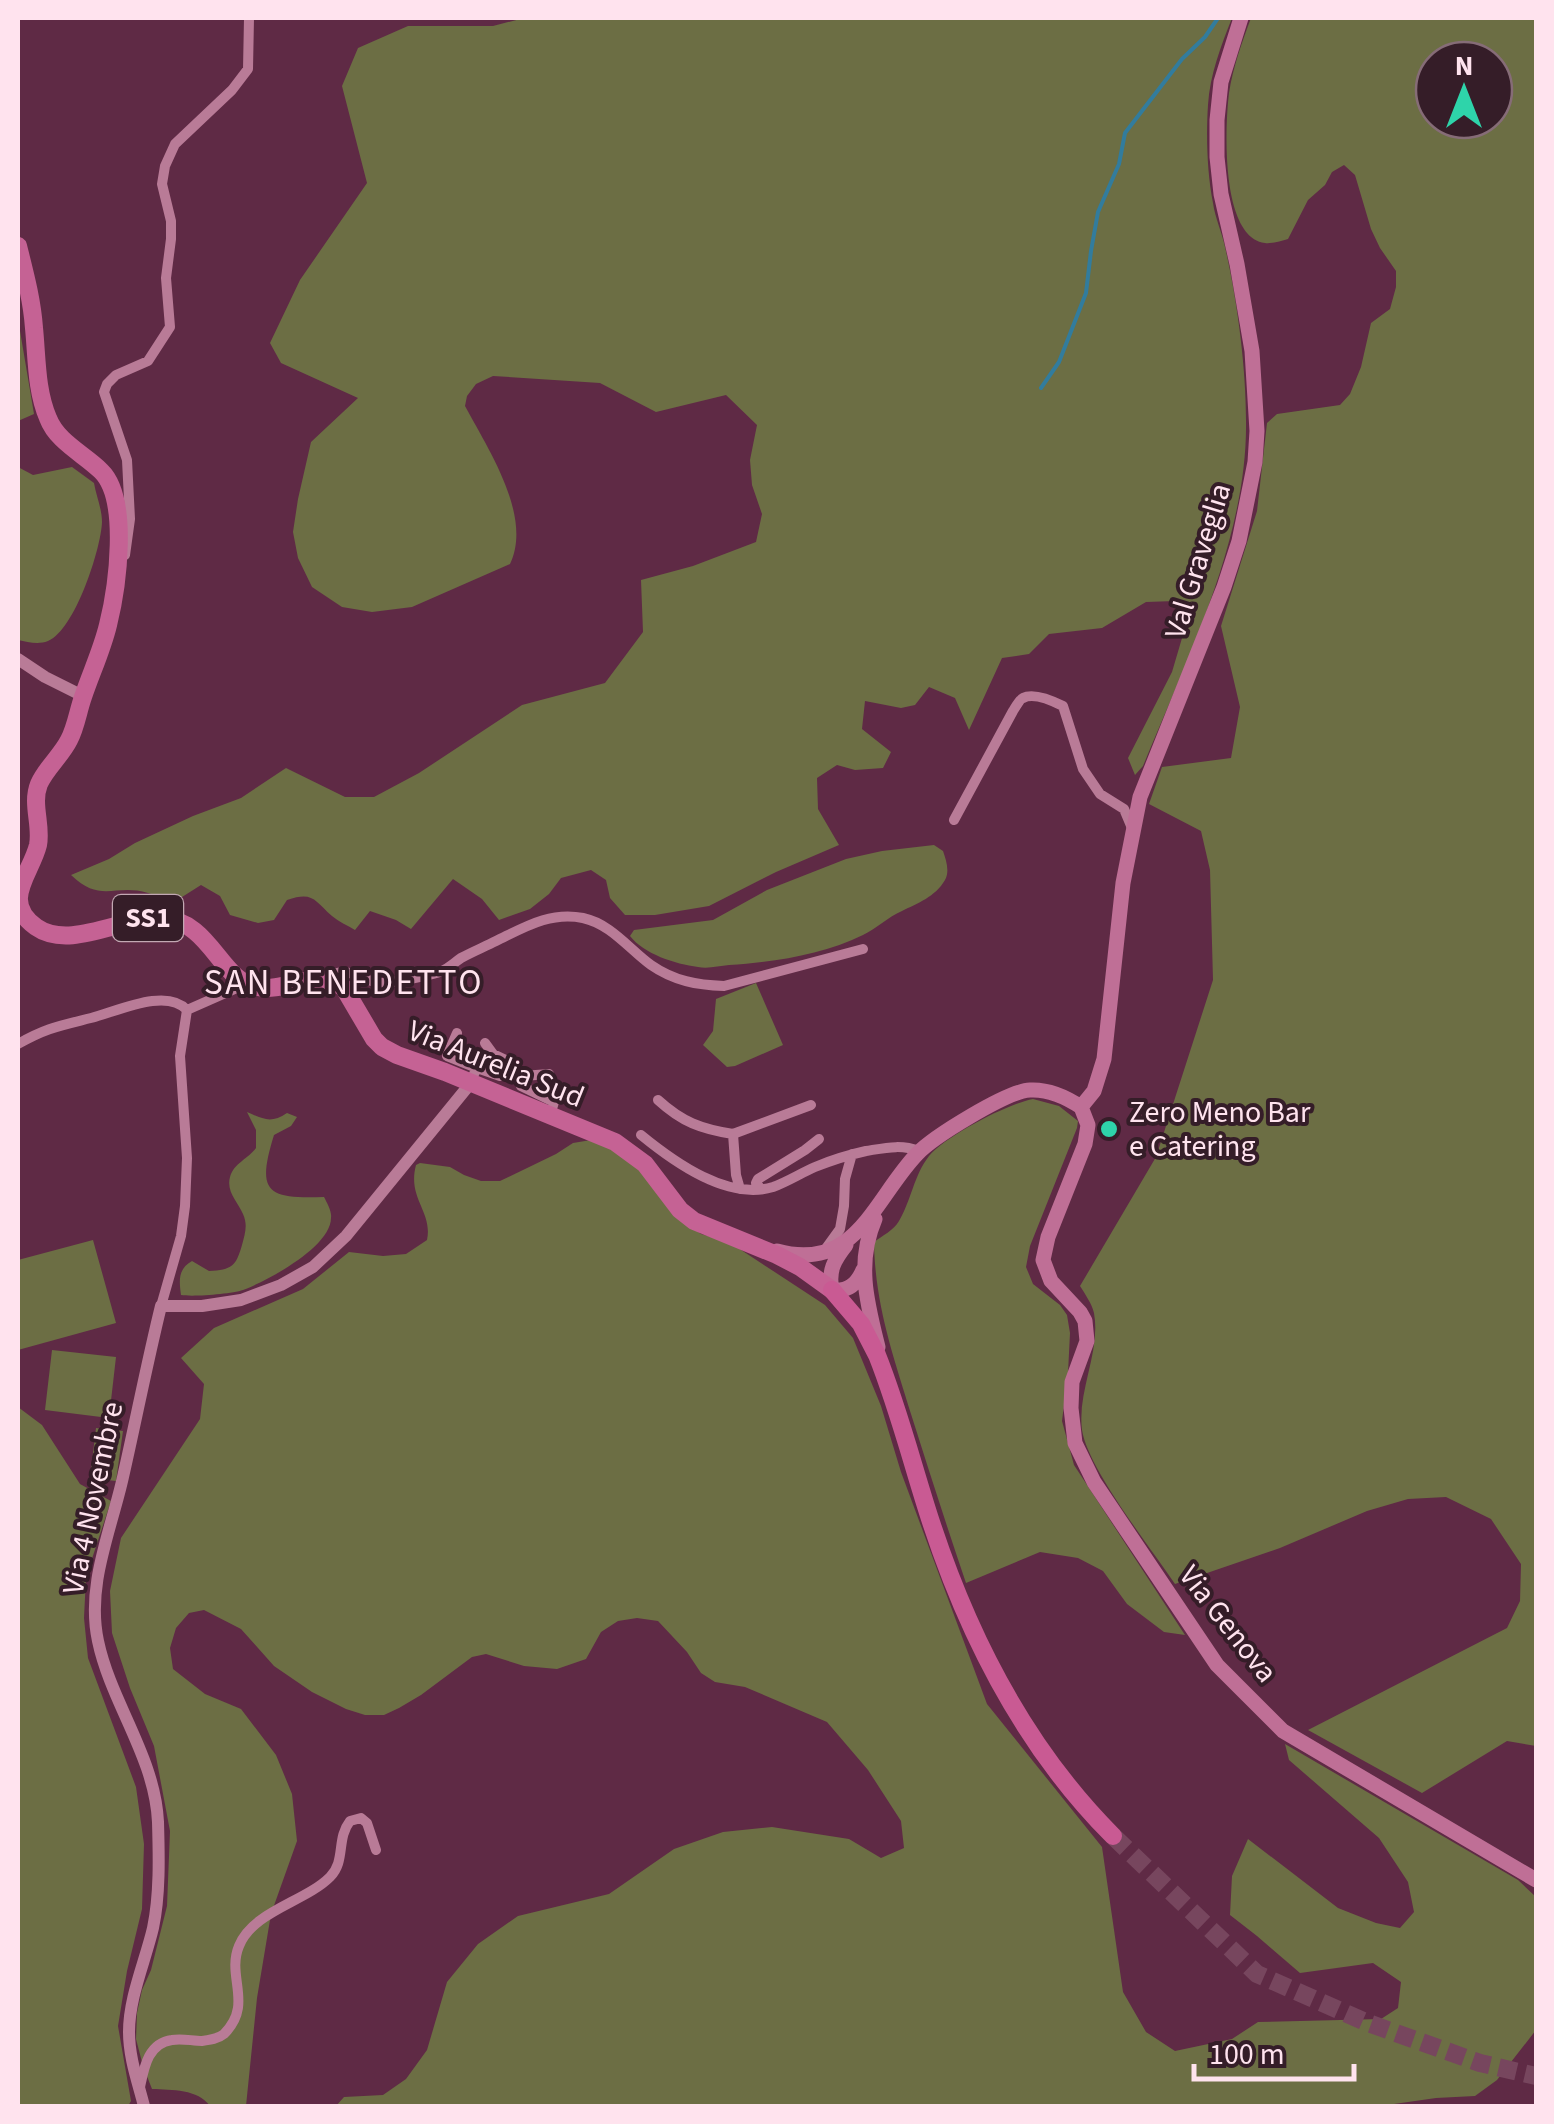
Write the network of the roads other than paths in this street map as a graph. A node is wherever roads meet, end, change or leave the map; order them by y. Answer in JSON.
{"nodes":[{"id":1,"x":249,"y":18,"type":"edge"},
{"id":2,"x":1241,"y":18,"type":"edge"},
{"id":3,"x":18,"y":246,"type":"edge"},
{"id":4,"x":115,"y":579,"type":"junction"},
{"id":5,"x":18,"y":659,"type":"edge"},
{"id":6,"x":83,"y":696,"type":"junction"},
{"id":7,"x":954,"y":820,"type":"dead end"},
{"id":8,"x":1133,"y":828,"type":"junction"},
{"id":9,"x":863,"y":949,"type":"dead end"},
{"id":10,"x":324,"y":978,"type":"junction"},
{"id":11,"x":367,"y":979,"type":"junction"},
{"id":12,"x":246,"y":984,"type":"junction"},
{"id":13,"x":350,"y":996,"type":"junction"},
{"id":14,"x":186,"y":1010,"type":"junction"},
{"id":15,"x":457,"y":1033,"type":"dead end"},
{"id":16,"x":485,"y":1043,"type":"dead end"},
{"id":17,"x":18,"y":1044,"type":"edge"},
{"id":18,"x":549,"y":1074,"type":"dead end"},
{"id":19,"x":473,"y":1076,"type":"junction"},
{"id":20,"x":658,"y":1100,"type":"dead end"},
{"id":21,"x":811,"y":1105,"type":"dead end"},
{"id":22,"x":1081,"y":1106,"type":"junction"},
{"id":23,"x":550,"y":1116,"type":"junction"},
{"id":24,"x":733,"y":1134,"type":"junction"},
{"id":25,"x":641,"y":1135,"type":"dead end"},
{"id":26,"x":818,"y":1139,"type":"dead end"},
{"id":27,"x":919,"y":1151,"type":"junction"},
{"id":28,"x":852,"y":1154,"type":"junction"},
{"id":29,"x":740,"y":1189,"type":"junction"},
{"id":30,"x":760,"y":1189,"type":"junction"},
{"id":31,"x":881,"y":1204,"type":"junction"},
{"id":32,"x":854,"y":1235,"type":"junction"},
{"id":33,"x":754,"y":1244,"type":"junction"},
{"id":34,"x":822,"y":1254,"type":"junction"},
{"id":35,"x":863,"y":1270,"type":"junction"},
{"id":36,"x":832,"y":1290,"type":"junction"},
{"id":37,"x":161,"y":1306,"type":"junction"},
{"id":38,"x":885,"y":1376,"type":"junction"},
{"id":39,"x":1113,"y":1836,"type":"tunnel mouth"},
{"id":40,"x":376,"y":1850,"type":"dead end"},
{"id":41,"x":1536,"y":1880,"type":"edge"},
{"id":42,"x":140,"y":2088,"type":"junction"},
{"id":43,"x":144,"y":2106,"type":"edge"}],
"edges":[{"from":1,"to":4,"type":"street"},
{"from":2,"to":8,"type":"main road","name":"Val Graveglia"},
{"from":3,"to":4,"type":"main road","number":"SS1"},
{"from":4,"to":6,"type":"main road","number":"SS1"},
{"from":5,"to":6,"type":"street"},
{"from":6,"to":12,"type":"main road","number":"SS1"},
{"from":7,"to":8,"type":"street"},
{"from":8,"to":22,"type":"main road","name":"Val Graveglia"},
{"from":9,"to":11,"type":"street"},
{"from":10,"to":11,"type":"street"},
{"from":10,"to":12,"type":"main road"},
{"from":10,"to":13,"type":"main road","name":"Via Aurelia Sud"},
{"from":11,"to":13,"type":"street"},
{"from":12,"to":14,"type":"street"},
{"from":13,"to":19,"type":"main road","name":"Via Aurelia Sud"},
{"from":14,"to":17,"type":"street"},
{"from":14,"to":37,"type":"street","name":"Via 4 Novembre"},
{"from":15,"to":19,"type":"street"},
{"from":16,"to":19,"type":"street"},
{"from":18,"to":23,"type":"street"},
{"from":19,"to":23,"type":"main road","name":"Via Aurelia Sud"},
{"from":19,"to":37,"type":"street"},
{"from":20,"to":24,"type":"street"},
{"from":21,"to":24,"type":"street"},
{"from":22,"to":27,"type":"main road"},
{"from":22,"to":41,"type":"main road","name":"Via Genova"},
{"from":23,"to":33,"type":"main road","name":"Via Aurelia Sud"},
{"from":24,"to":29,"type":"street"},
{"from":25,"to":29,"type":"street"},
{"from":26,"to":30,"type":"street"},
{"from":27,"to":28,"type":"street"},
{"from":27,"to":31,"type":"main road"},
{"from":28,"to":30,"type":"street"},
{"from":28,"to":34,"type":"street"},
{"from":29,"to":30,"type":"street"},
{"from":31,"to":32,"type":"main road"},
{"from":31,"to":35,"type":"main road"},
{"from":32,"to":34,"type":"main road"},
{"from":32,"to":36,"type":"main road"},
{"from":33,"to":34,"type":"main road","name":"Via Aurelia Sud"},
{"from":33,"to":36,"type":"main road"},
{"from":35,"to":36,"type":"main road"},
{"from":35,"to":38,"type":"main road"},
{"from":36,"to":38,"type":"highway"},
{"from":37,"to":42,"type":"street","name":"Via 4 Novembre"},
{"from":38,"to":39,"type":"highway"},
{"from":40,"to":42,"type":"street"},
{"from":42,"to":43,"type":"street","name":"Via 4 Novembre"}]}
